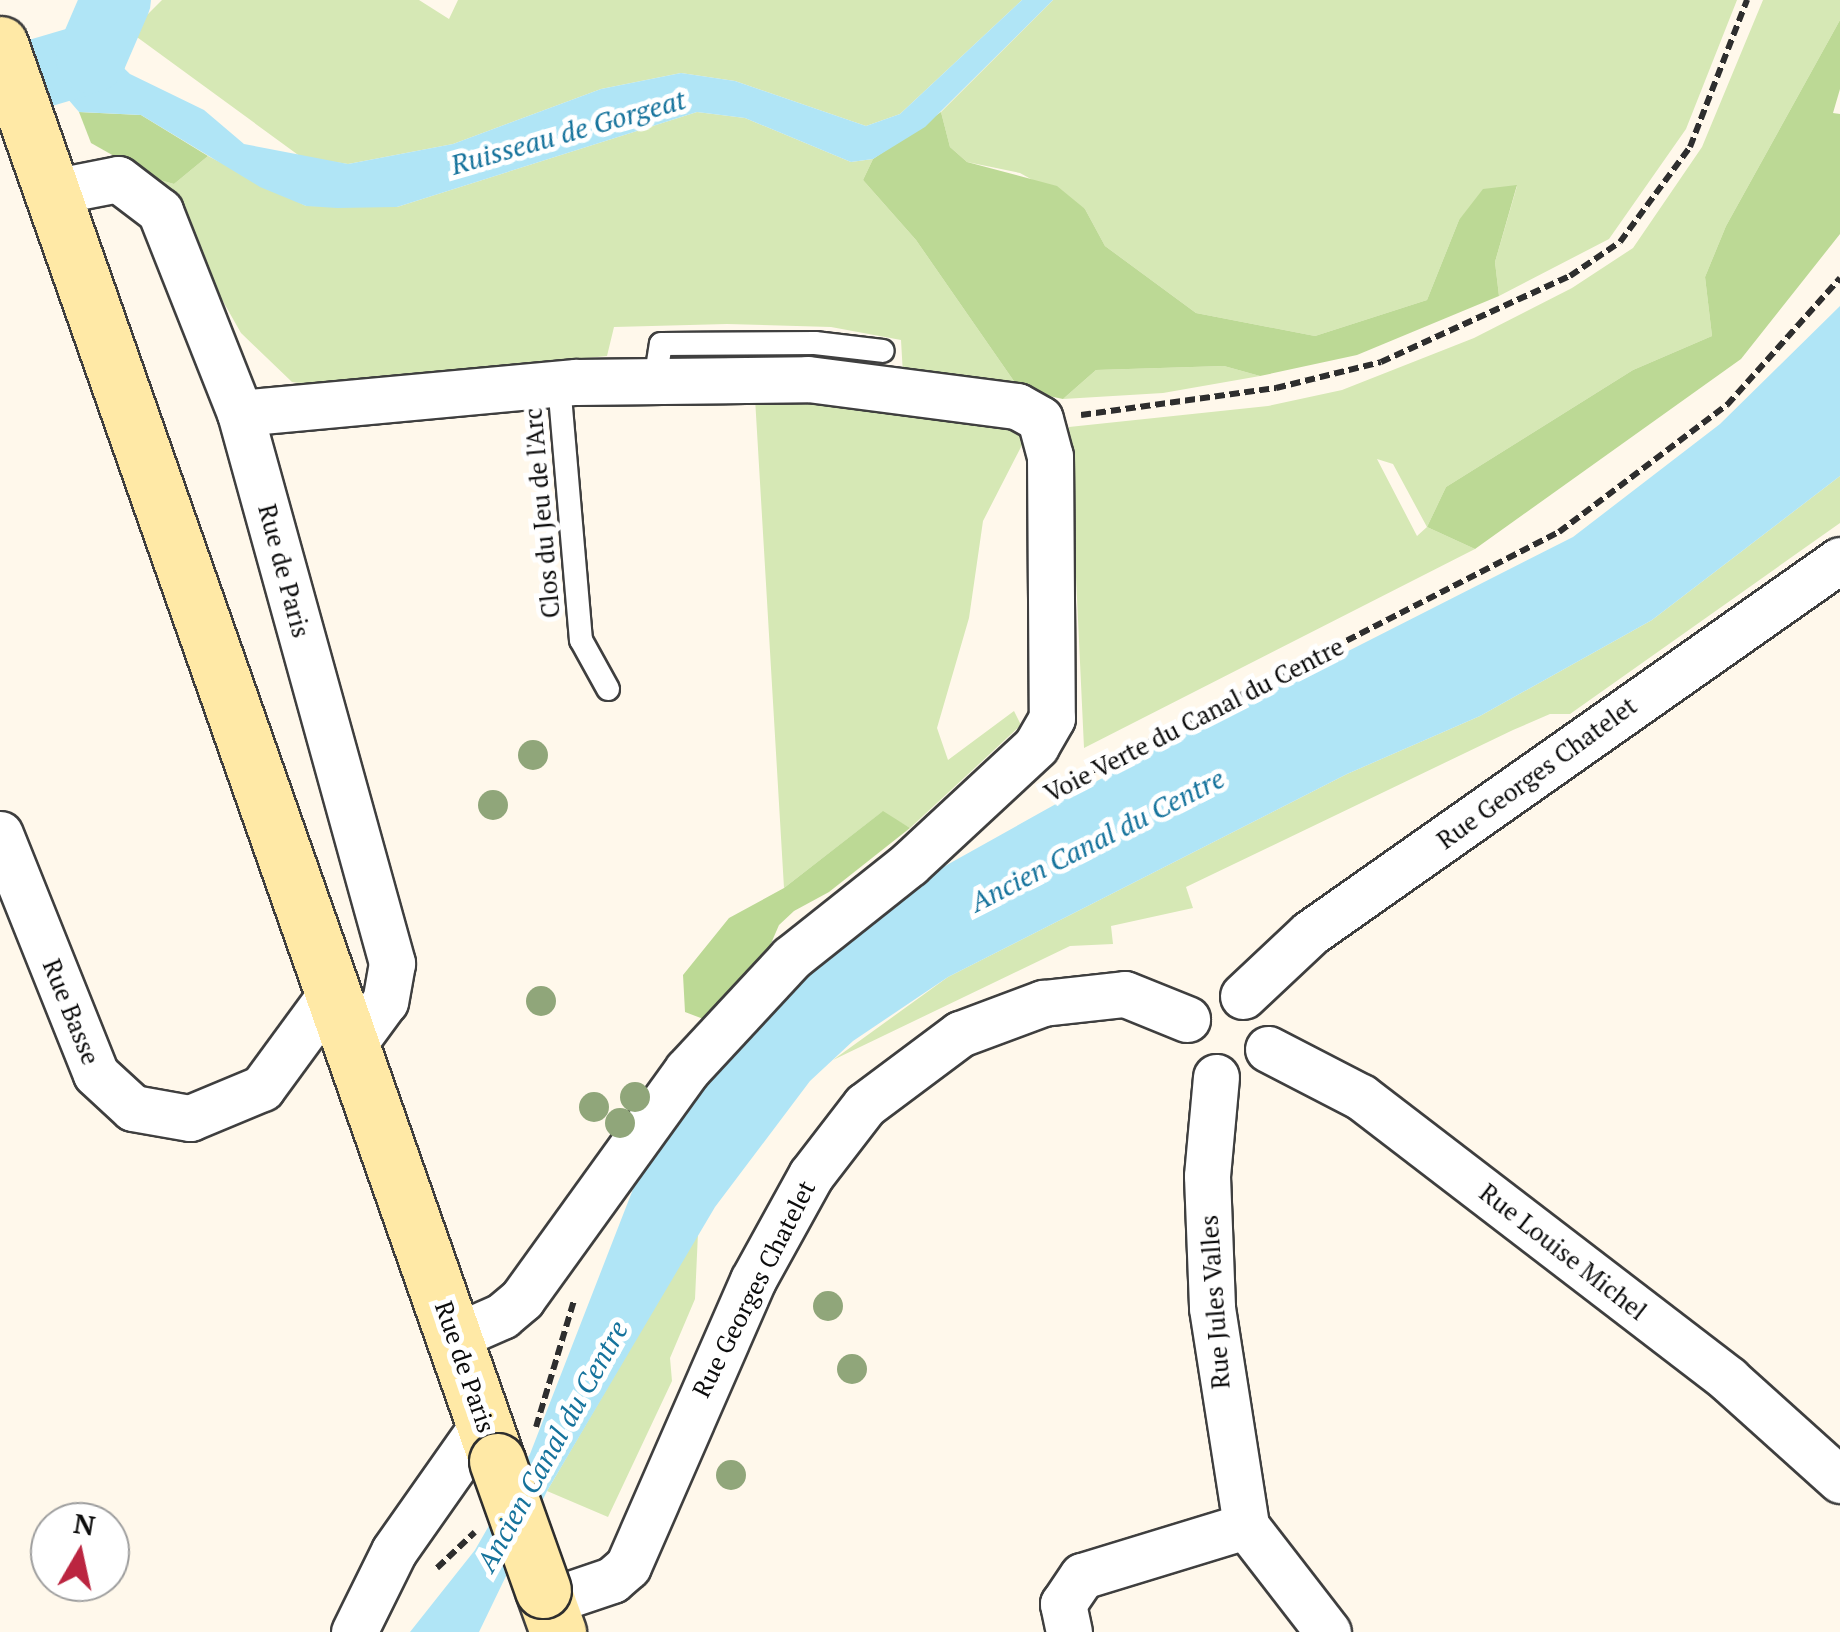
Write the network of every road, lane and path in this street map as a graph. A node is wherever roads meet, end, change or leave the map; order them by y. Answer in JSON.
{"nodes":[{"id":1,"x":1748,"y":0,"type":"edge"},
{"id":2,"x":0,"y":44,"type":"edge"},
{"id":3,"x":52,"y":192,"type":"junction"},
{"id":4,"x":1840,"y":278,"type":"edge"},
{"id":5,"x":882,"y":351,"type":"dead end"},
{"id":6,"x":655,"y":381,"type":"junction"},
{"id":7,"x":559,"y":384,"type":"junction"},
{"id":8,"x":240,"y":412,"type":"junction"},
{"id":9,"x":1040,"y":419,"type":"junction"},
{"id":10,"x":1840,"y":560,"type":"edge"},
{"id":11,"x":608,"y":689,"type":"dead end"},
{"id":12,"x":1046,"y":794,"type":"dead end"},
{"id":13,"x":0,"y":834,"type":"edge"},
{"id":14,"x":333,"y":991,"type":"junction"},
{"id":15,"x":1243,"y":996,"type":"junction"},
{"id":16,"x":1187,"y":1019,"type":"junction"},
{"id":17,"x":352,"y":1046,"type":"junction"},
{"id":18,"x":1268,"y":1049,"type":"junction"},
{"id":19,"x":1216,"y":1077,"type":"junction"},
{"id":20,"x":454,"y":1337,"type":"junction"},
{"id":21,"x":491,"y":1442,"type":"junction"},
{"id":22,"x":1840,"y":1480,"type":"edge"},
{"id":23,"x":1246,"y":1526,"type":"junction"},
{"id":24,"x":549,"y":1608,"type":"edge"},
{"id":25,"x":354,"y":1632,"type":"edge"},
{"id":26,"x":1070,"y":1632,"type":"edge"},
{"id":27,"x":1328,"y":1632,"type":"edge"}],
"edges":[{"from":1,"to":9,"type":"path"},
{"from":2,"to":3,"type":"main road","name":"Rue de Paris"},
{"from":3,"to":8,"type":"street","name":"Rue de Paris"},
{"from":3,"to":14,"type":"main road","name":"Rue de Paris"},
{"from":4,"to":12,"type":"path","name":"Voie Verte du Canal du Centre"},
{"from":5,"to":6,"type":"lane"},
{"from":6,"to":7,"type":"street"},
{"from":6,"to":9,"type":"street"},
{"from":7,"to":8,"type":"street"},
{"from":7,"to":11,"type":"lane","name":"Clos du Jeu de l'Arc"},
{"from":8,"to":17,"type":"street","name":"Rue de Paris"},
{"from":9,"to":20,"type":"street"},
{"from":10,"to":15,"type":"street","name":"Rue Georges Chatelet"},
{"from":13,"to":14,"type":"street","name":"Rue Basse"},
{"from":14,"to":17,"type":"main road","name":"Rue de Paris"},
{"from":15,"to":16,"type":"street"},
{"from":15,"to":18,"type":"street"},
{"from":16,"to":19,"type":"street"},
{"from":16,"to":24,"type":"street","name":"Rue Georges Chatelet"},
{"from":17,"to":20,"type":"main road","name":"Rue de Paris"},
{"from":18,"to":19,"type":"street"},
{"from":18,"to":22,"type":"street","name":"Rue Louise Michel"},
{"from":19,"to":23,"type":"street","name":"Rue Jules Valles"},
{"from":20,"to":21,"type":"main road","name":"Rue de Paris"},
{"from":21,"to":24,"type":"main road","name":"Rue de Paris","bridge":true},
{"from":21,"to":25,"type":"street"},
{"from":23,"to":26,"type":"street"},
{"from":23,"to":27,"type":"street","name":"Rue Jules Valles"}]}
